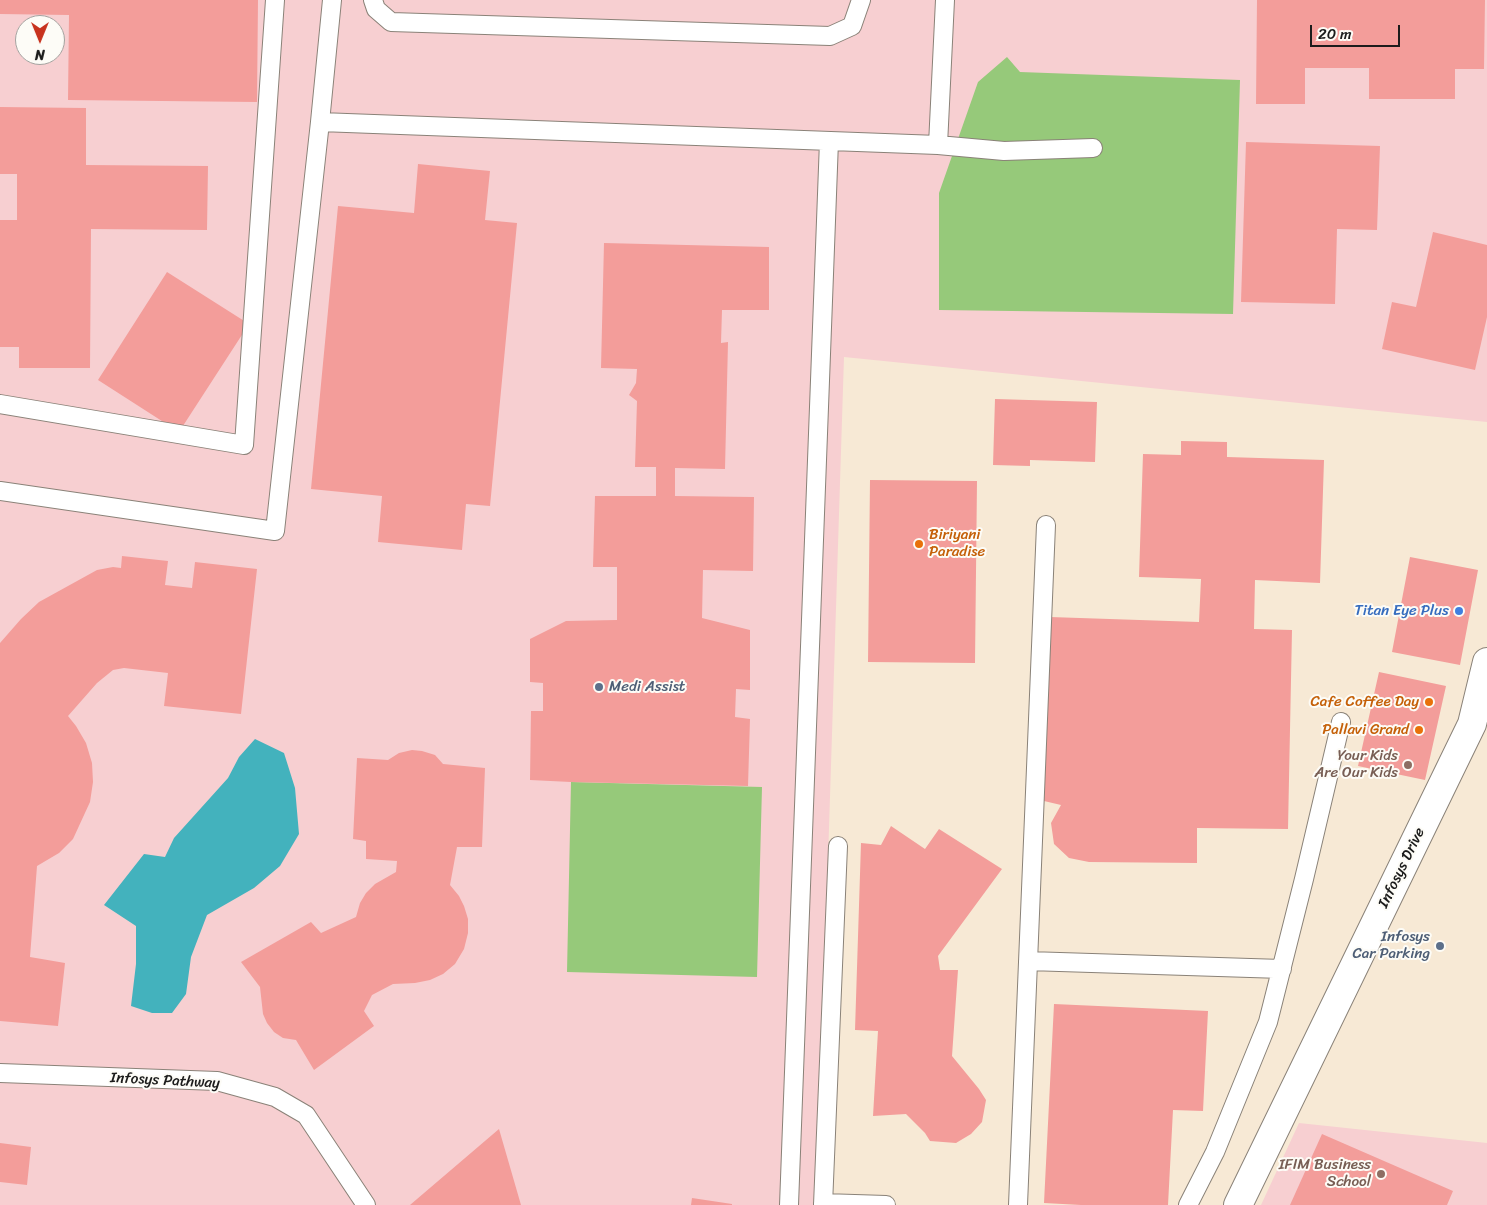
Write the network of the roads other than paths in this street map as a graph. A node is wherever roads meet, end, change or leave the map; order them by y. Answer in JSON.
{"nodes":[{"id":1,"x":275,"y":0,"type":"edge"},
{"id":2,"x":332,"y":0,"type":"edge"},
{"id":3,"x":373,"y":0,"type":"edge"},
{"id":4,"x":861,"y":0,"type":"edge"},
{"id":5,"x":945,"y":0,"type":"edge"},
{"id":6,"x":320,"y":122,"type":"junction"},
{"id":7,"x":829,"y":141,"type":"junction"},
{"id":8,"x":938,"y":145,"type":"junction"},
{"id":9,"x":1093,"y":148,"type":"dead end"},
{"id":10,"x":0,"y":404,"type":"edge"},
{"id":11,"x":0,"y":492,"type":"edge"},
{"id":12,"x":1046,"y":525,"type":"dead end"},
{"id":13,"x":1487,"y":662,"type":"edge"},
{"id":14,"x":1341,"y":722,"type":"dead end"},
{"id":15,"x":838,"y":846,"type":"dead end"},
{"id":16,"x":1028,"y":961,"type":"junction"},
{"id":17,"x":1282,"y":969,"type":"junction"},
{"id":18,"x":0,"y":1073,"type":"edge"},
{"id":19,"x":823,"y":1204,"type":"edge"},
{"id":20,"x":366,"y":1205,"type":"edge"},
{"id":21,"x":789,"y":1205,"type":"edge"},
{"id":22,"x":886,"y":1205,"type":"edge"},
{"id":23,"x":1018,"y":1205,"type":"edge"},
{"id":24,"x":1188,"y":1205,"type":"edge"},
{"id":25,"x":1238,"y":1205,"type":"edge"}],
"edges":[{"from":1,"to":10,"type":"lane"},
{"from":2,"to":6,"type":"lane"},
{"from":3,"to":4,"type":"lane"},
{"from":5,"to":8,"type":"lane"},
{"from":6,"to":7,"type":"lane"},
{"from":6,"to":11,"type":"lane"},
{"from":7,"to":8,"type":"lane"},
{"from":7,"to":21,"type":"lane"},
{"from":8,"to":9,"type":"lane"},
{"from":12,"to":16,"type":"lane"},
{"from":13,"to":25,"type":"street","name":"Infosys Drive"},
{"from":14,"to":17,"type":"lane"},
{"from":15,"to":19,"type":"lane"},
{"from":16,"to":17,"type":"lane"},
{"from":16,"to":23,"type":"lane"},
{"from":17,"to":24,"type":"lane"},
{"from":18,"to":20,"type":"lane","name":"Infosys Pathway"},
{"from":19,"to":22,"type":"lane"}]}
